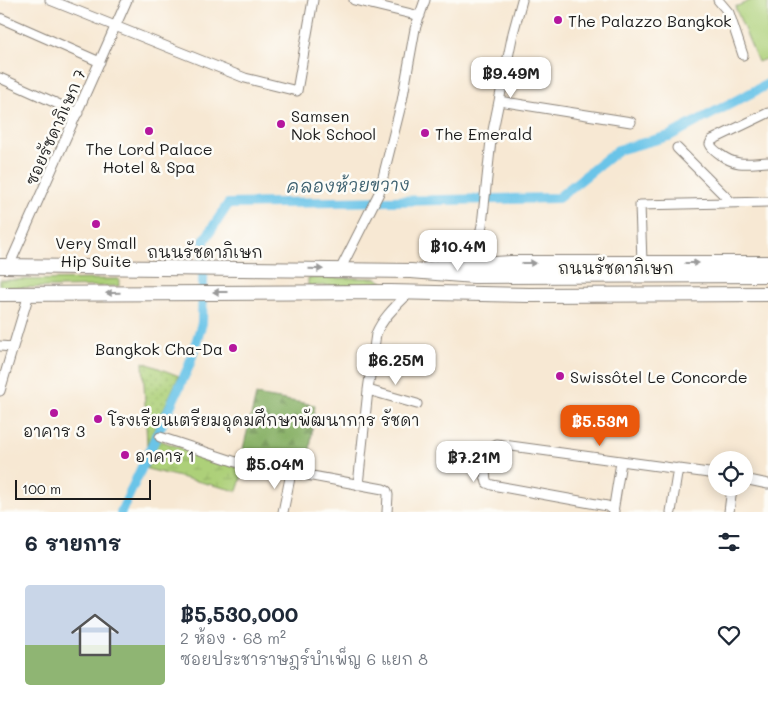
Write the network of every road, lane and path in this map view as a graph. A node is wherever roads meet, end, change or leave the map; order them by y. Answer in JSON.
{"nodes":[{"id":1,"x":50,"y":0,"type":"edge"},
{"id":2,"x":127,"y":0,"type":"edge"},
{"id":3,"x":313,"y":0,"type":"edge"},
{"id":4,"x":354,"y":0,"type":"edge"},
{"id":5,"x":426,"y":0,"type":"edge"},
{"id":6,"x":522,"y":0,"type":"edge"},
{"id":7,"x":718,"y":0,"type":"edge"},
{"id":8,"x":730,"y":0,"type":"edge"},
{"id":9,"x":728,"y":13,"type":"junction"},
{"id":10,"x":420,"y":16,"type":"junction"},
{"id":11,"x":0,"y":18,"type":"edge"},
{"id":12,"x":116,"y":27,"type":"junction"},
{"id":13,"x":743,"y":55,"type":"dead end"},
{"id":14,"x":100,"y":62,"type":"junction"},
{"id":15,"x":0,"y":78,"type":"edge"},
{"id":16,"x":499,"y":101,"type":"junction"},
{"id":17,"x":78,"y":112,"type":"junction"},
{"id":18,"x":768,"y":113,"type":"edge"},
{"id":19,"x":631,"y":122,"type":"dead end"},
{"id":20,"x":677,"y":148,"type":"dead end"},
{"id":21,"x":768,"y":162,"type":"edge"},
{"id":22,"x":731,"y":202,"type":"junction"},
{"id":23,"x":768,"y":202,"type":"edge"},
{"id":24,"x":479,"y":238,"type":"junction"},
{"id":25,"x":642,"y":262,"type":"junction"},
{"id":26,"x":768,"y":263,"type":"edge"},
{"id":27,"x":493,"y":264,"type":"junction"},
{"id":28,"x":5,"y":266,"type":"edge"},
{"id":29,"x":340,"y":270,"type":"junction"},
{"id":30,"x":411,"y":271,"type":"junction"},
{"id":31,"x":768,"y":275,"type":"edge"},
{"id":32,"x":768,"y":284,"type":"edge"},
{"id":33,"x":408,"y":292,"type":"junction"},
{"id":34,"x":0,"y":294,"type":"edge"},
{"id":35,"x":29,"y":294,"type":"junction"},
{"id":36,"x":768,"y":294,"type":"edge"},
{"id":37,"x":0,"y":346,"type":"edge"},
{"id":38,"x":13,"y":346,"type":"junction"},
{"id":39,"x":368,"y":390,"type":"junction"},
{"id":40,"x":0,"y":391,"type":"edge"},
{"id":41,"x":417,"y":404,"type":"dead end"},
{"id":42,"x":160,"y":437,"type":"dead end"},
{"id":43,"x":621,"y":462,"type":"junction"},
{"id":44,"x":678,"y":468,"type":"junction"},
{"id":45,"x":291,"y":473,"type":"junction"},
{"id":46,"x":708,"y":473,"type":"edge"},
{"id":47,"x":753,"y":481,"type":"edge"},
{"id":48,"x":768,"y":484,"type":"edge"},
{"id":49,"x":358,"y":485,"type":"junction"},
{"id":50,"x":731,"y":496,"type":"edge"},
{"id":51,"x":283,"y":512,"type":"edge"},
{"id":52,"x":387,"y":512,"type":"edge"},
{"id":53,"x":614,"y":512,"type":"edge"},
{"id":54,"x":671,"y":512,"type":"edge"},
{"id":55,"x":728,"y":512,"type":"edge"}],
"edges":[{"from":1,"to":12,"type":"street"},
{"from":2,"to":12,"type":"street","name":"ซอยรัชดาภิเษก 7"},
{"from":3,"to":12,"type":"street"},
{"from":4,"to":10,"type":"street"},
{"from":5,"to":10,"type":"street"},
{"from":6,"to":16,"type":"street"},
{"from":7,"to":9,"type":"street"},
{"from":8,"to":9,"type":"street"},
{"from":9,"to":13,"type":"street"},
{"from":10,"to":29,"type":"street"},
{"from":11,"to":14,"type":"street"},
{"from":12,"to":14,"type":"street","name":"ซอยรัชดาภิเษก 7"},
{"from":14,"to":17,"type":"street","name":"ซอยรัชดาภิเษก 7"},
{"from":15,"to":17,"type":"street"},
{"from":16,"to":19,"type":"street"},
{"from":16,"to":24,"type":"street"},
{"from":17,"to":28,"type":"street","name":"ซอยรัชดาภิเษก 7"},
{"from":18,"to":21,"type":"street"},
{"from":20,"to":22,"type":"street"},
{"from":22,"to":23,"type":"street"},
{"from":22,"to":25,"type":"street"},
{"from":24,"to":27,"type":"street"},
{"from":24,"to":30,"type":"street"},
{"from":25,"to":26,"type":"main road","name":"ถนนรัชดาภิเษก","one_way":true},
{"from":27,"to":25,"type":"main road","name":"ถนนรัชดาภิเษก","one_way":true},
{"from":27,"to":30,"type":"main road","name":"ถนนรัชดาภิเษก"},
{"from":28,"to":29,"type":"main road","name":"ถนนรัชดาภิเษก","one_way":true},
{"from":29,"to":30,"type":"main road","name":"ถนนรัชดาภิเษก"},
{"from":30,"to":31,"type":"main road","name":"ถนนรัชดาภิเษก"},
{"from":32,"to":33,"type":"main road","name":"ถนนรัชดาภิเษก"},
{"from":33,"to":35,"type":"main road","name":"ถนนรัชดาภิเษก","one_way":true},
{"from":33,"to":36,"type":"main road","name":"ถนนรัชดาภิเษก"},
{"from":33,"to":39,"type":"street"},
{"from":34,"to":35,"type":"main road","name":"ถนนรัชดาภิเษก"},
{"from":35,"to":38,"type":"street"},
{"from":37,"to":38,"type":"street"},
{"from":38,"to":40,"type":"street"},
{"from":39,"to":41,"type":"street"},
{"from":39,"to":49,"type":"street"},
{"from":42,"to":45,"type":"street"},
{"from":43,"to":44,"type":"street"},
{"from":43,"to":53,"type":"street"},
{"from":43,"to":53,"type":"street"},
{"from":44,"to":46,"type":"street"},
{"from":44,"to":54,"type":"street"},
{"from":45,"to":49,"type":"street"},
{"from":45,"to":51,"type":"street"},
{"from":47,"to":48,"type":"street"},
{"from":49,"to":52,"type":"street"},
{"from":50,"to":55,"type":"street"}]}
